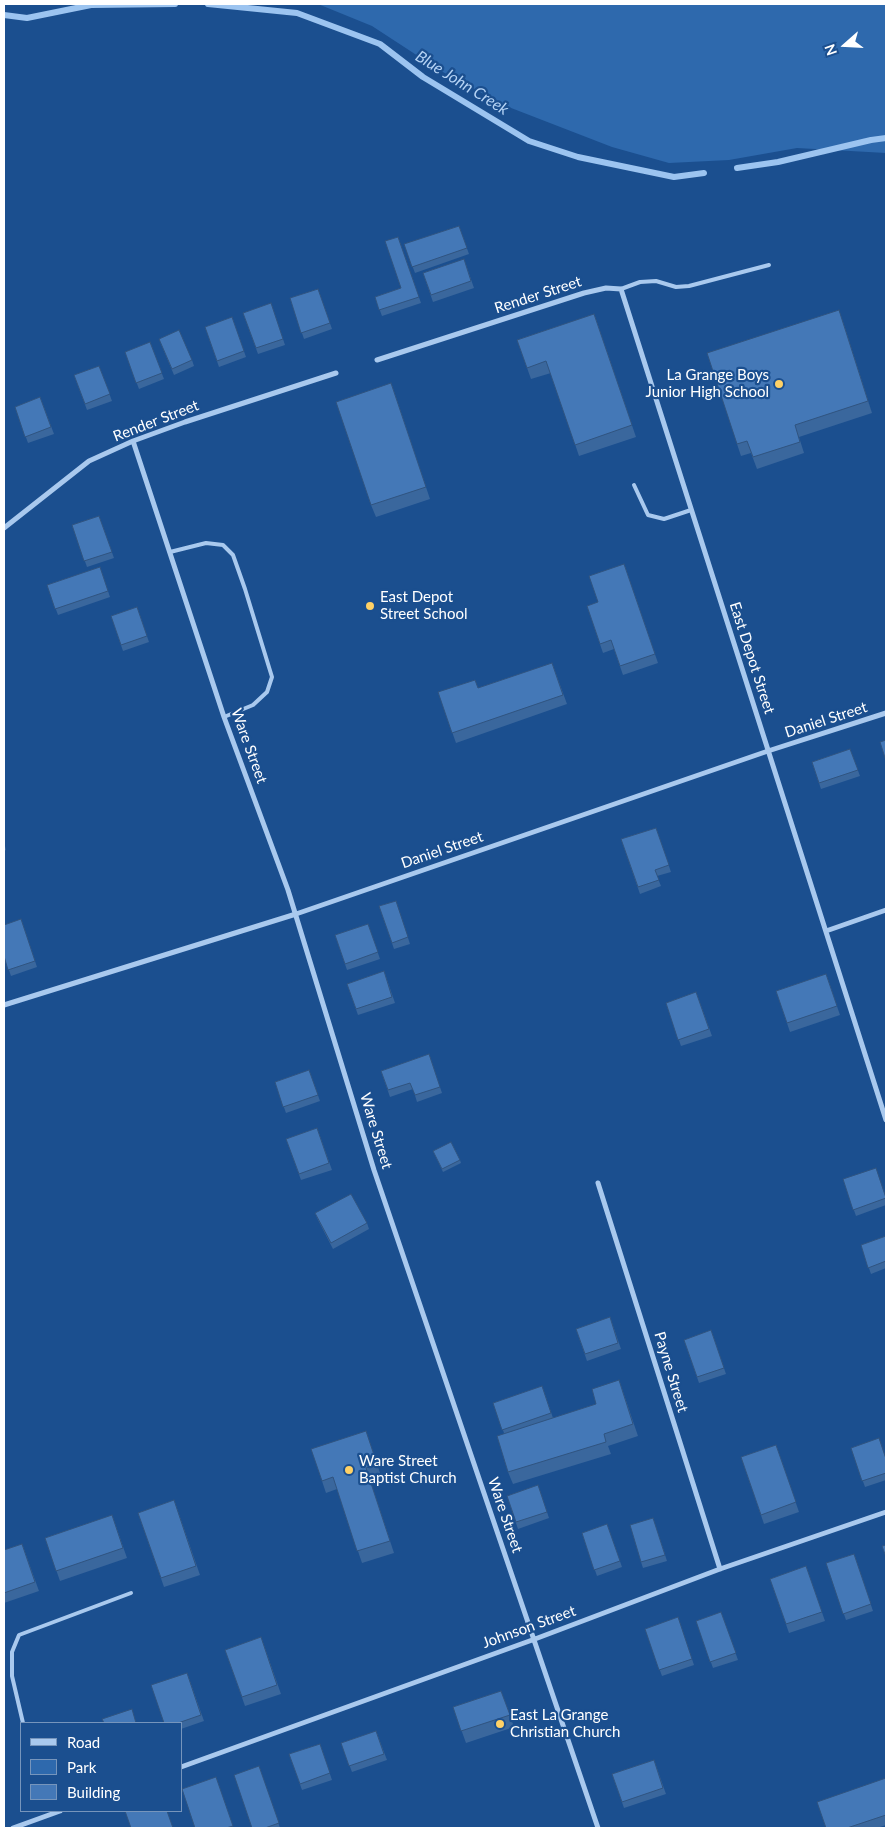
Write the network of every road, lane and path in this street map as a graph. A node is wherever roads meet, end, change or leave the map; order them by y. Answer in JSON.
{"nodes":[{"id":1,"x":769,"y":265,"type":"dead end"},
{"id":2,"x":621,"y":290,"type":"junction"},
{"id":3,"x":377,"y":360,"type":"dead end"},
{"id":4,"x":336,"y":373,"type":"dead end"},
{"id":5,"x":133,"y":441,"type":"junction"},
{"id":6,"x":634,"y":485,"type":"dead end"},
{"id":7,"x":691,"y":510,"type":"junction"},
{"id":8,"x":4,"y":528,"type":"edge"},
{"id":9,"x":170,"y":552,"type":"junction"},
{"id":10,"x":886,"y":713,"type":"edge"},
{"id":11,"x":224,"y":717,"type":"junction"},
{"id":12,"x":768,"y":751,"type":"junction"},
{"id":13,"x":886,"y":910,"type":"edge"},
{"id":14,"x":296,"y":914,"type":"junction"},
{"id":15,"x":826,"y":931,"type":"junction"},
{"id":16,"x":4,"y":1005,"type":"edge"},
{"id":17,"x":886,"y":1120,"type":"edge"},
{"id":18,"x":598,"y":1183,"type":"dead end"},
{"id":19,"x":886,"y":1512,"type":"edge"},
{"id":20,"x":720,"y":1569,"type":"junction"},
{"id":21,"x":131,"y":1592,"type":"dead end"},
{"id":22,"x":535,"y":1639,"type":"junction"},
{"id":23,"x":23,"y":1722,"type":"edge"},
{"id":24,"x":182,"y":1767,"type":"edge"},
{"id":25,"x":54,"y":1812,"type":"edge"},
{"id":26,"x":12,"y":1828,"type":"edge"},
{"id":27,"x":598,"y":1828,"type":"edge"}],
"edges":[{"from":1,"to":2,"type":"lane"},
{"from":2,"to":3,"type":"street","name":"Render Street"},
{"from":2,"to":7,"type":"street","name":"East Depot Street"},
{"from":4,"to":5,"type":"street","name":"Render Street"},
{"from":5,"to":8,"type":"street","name":"Render Street"},
{"from":5,"to":9,"type":"street","name":"Ware Street"},
{"from":6,"to":7,"type":"lane"},
{"from":7,"to":12,"type":"street","name":"East Depot Street"},
{"from":9,"to":11,"type":"street","name":"Ware Street"},
{"from":9,"to":11,"type":"lane"},
{"from":10,"to":12,"type":"street","name":"Daniel Street"},
{"from":11,"to":14,"type":"street","name":"Ware Street"},
{"from":12,"to":14,"type":"street","name":"Daniel Street"},
{"from":12,"to":15,"type":"street","name":"East Depot Street"},
{"from":13,"to":15,"type":"street"},
{"from":14,"to":16,"type":"street","name":"Daniel Street"},
{"from":14,"to":22,"type":"street","name":"Ware Street"},
{"from":15,"to":17,"type":"street","name":"East Depot Street"},
{"from":18,"to":20,"type":"street","name":"Payne Street"},
{"from":19,"to":20,"type":"street","name":"Johnson Street"},
{"from":20,"to":22,"type":"street","name":"Johnson Street"},
{"from":21,"to":23,"type":"lane"},
{"from":22,"to":24,"type":"street","name":"Johnson Street"},
{"from":22,"to":27,"type":"street","name":"Ware Street"},
{"from":25,"to":26,"type":"street"}]}
